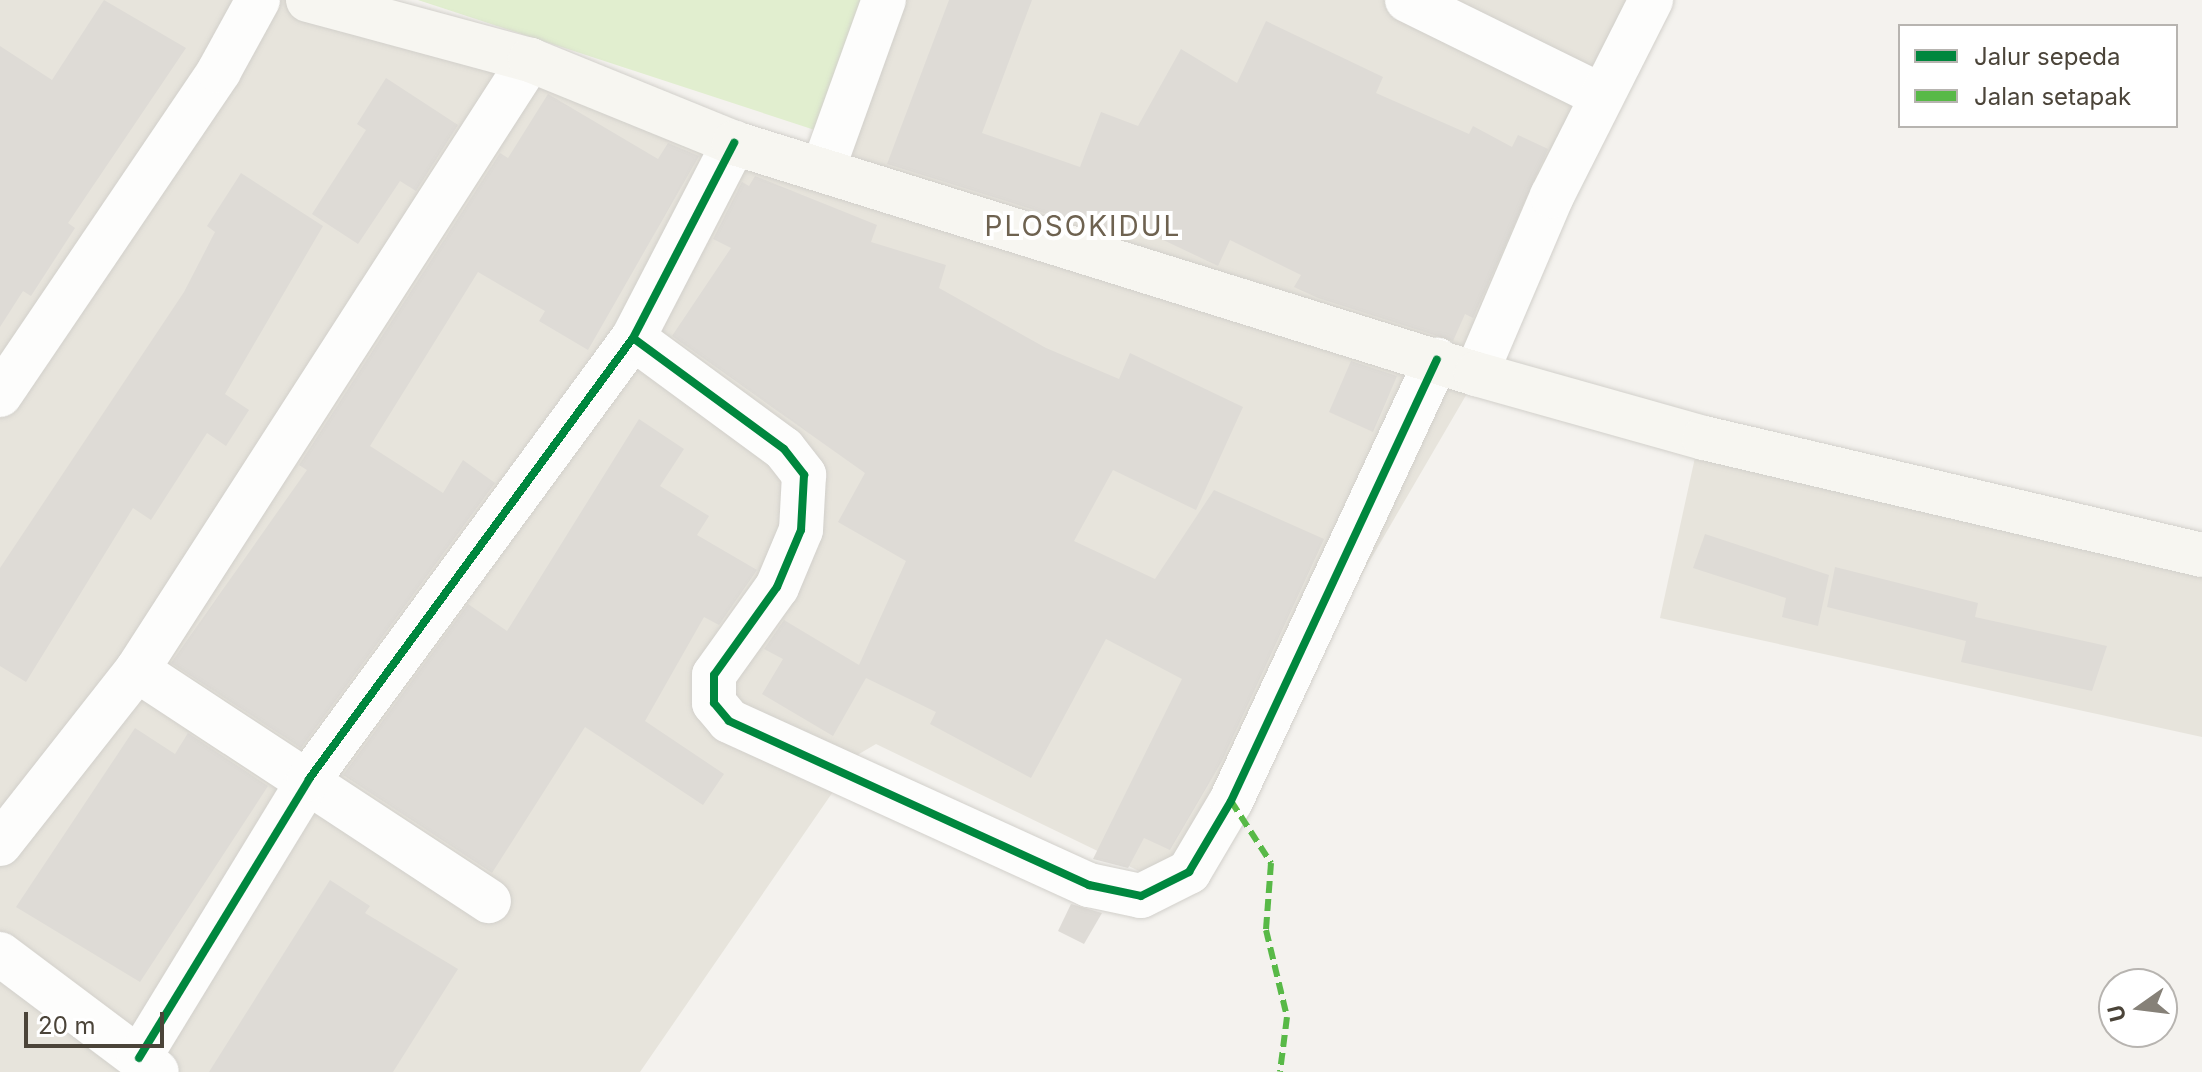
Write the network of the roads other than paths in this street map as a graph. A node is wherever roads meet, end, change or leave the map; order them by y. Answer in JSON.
{"nodes":[{"id":1,"x":258,"y":0,"type":"edge"},
{"id":2,"x":308,"y":0,"type":"edge"},
{"id":3,"x":884,"y":0,"type":"edge"},
{"id":4,"x":1407,"y":0,"type":"edge"},
{"id":5,"x":1651,"y":0,"type":"edge"},
{"id":6,"x":530,"y":60,"type":"junction"},
{"id":7,"x":1602,"y":96,"type":"junction"},
{"id":8,"x":734,"y":143,"type":"junction"},
{"id":9,"x":823,"y":169,"type":"junction"},
{"id":10,"x":633,"y":338,"type":"junction"},
{"id":11,"x":1456,"y":367,"type":"junction"},
{"id":12,"x":0,"y":395,"type":"edge"},
{"id":13,"x":2202,"y":555,"type":"edge"},
{"id":14,"x":137,"y":670,"type":"junction"},
{"id":15,"x":309,"y":779,"type":"junction"},
{"id":16,"x":0,"y":844,"type":"edge"},
{"id":17,"x":489,"y":901,"type":"dead end"},
{"id":18,"x":0,"y":954,"type":"edge"},
{"id":19,"x":133,"y":1062,"type":"edge"}],
"edges":[{"from":1,"to":12,"type":"street"},
{"from":2,"to":6,"type":"main road"},
{"from":3,"to":9,"type":"street"},
{"from":4,"to":7,"type":"street"},
{"from":5,"to":7,"type":"street"},
{"from":6,"to":8,"type":"main road"},
{"from":6,"to":14,"type":"street"},
{"from":7,"to":11,"type":"street"},
{"from":8,"to":9,"type":"main road"},
{"from":8,"to":10,"type":"street"},
{"from":9,"to":11,"type":"main road"},
{"from":10,"to":11,"type":"street"},
{"from":10,"to":15,"type":"street"},
{"from":11,"to":13,"type":"main road"},
{"from":14,"to":15,"type":"street"},
{"from":14,"to":16,"type":"street"},
{"from":15,"to":17,"type":"street"},
{"from":15,"to":19,"type":"street"},
{"from":18,"to":19,"type":"street"}]}
